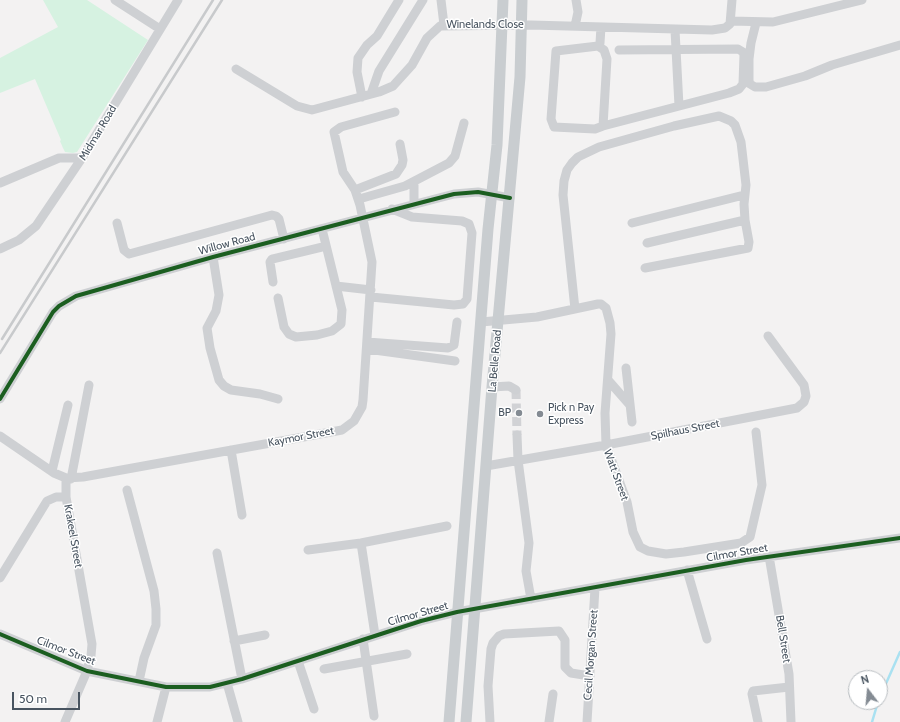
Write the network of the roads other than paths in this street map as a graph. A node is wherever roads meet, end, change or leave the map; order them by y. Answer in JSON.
{"nodes":[{"id":1,"x":116,"y":0,"type":"edge"},
{"id":2,"x":178,"y":0,"type":"edge"},
{"id":3,"x":399,"y":0,"type":"edge"},
{"id":4,"x":423,"y":0,"type":"edge"},
{"id":5,"x":441,"y":0,"type":"edge"},
{"id":6,"x":503,"y":0,"type":"edge"},
{"id":7,"x":522,"y":0,"type":"edge"},
{"id":8,"x":576,"y":0,"type":"edge"},
{"id":9,"x":732,"y":0,"type":"edge"},
{"id":10,"x":862,"y":0,"type":"edge"},
{"id":11,"x":731,"y":21,"type":"junction"},
{"id":12,"x":756,"y":23,"type":"junction"},
{"id":13,"x":444,"y":25,"type":"junction"},
{"id":14,"x":503,"y":25,"type":"junction"},
{"id":15,"x":522,"y":25,"type":"junction"},
{"id":16,"x":575,"y":26,"type":"junction"},
{"id":17,"x":601,"y":27,"type":"junction"},
{"id":18,"x":160,"y":28,"type":"junction"},
{"id":19,"x":675,"y":30,"type":"junction"},
{"id":20,"x":900,"y":45,"type":"edge"},
{"id":21,"x":598,"y":46,"type":"junction"},
{"id":22,"x":619,"y":50,"type":"dead end"},
{"id":23,"x":677,"y":50,"type":"junction"},
{"id":24,"x":236,"y":69,"type":"dead end"},
{"id":25,"x":366,"y":95,"type":"junction"},
{"id":26,"x":679,"y":106,"type":"junction"},
{"id":27,"x":395,"y":112,"type":"dead end"},
{"id":28,"x":464,"y":123,"type":"dead end"},
{"id":29,"x":603,"y":126,"type":"junction"},
{"id":30,"x":400,"y":144,"type":"dead end"},
{"id":31,"x":82,"y":158,"type":"junction"},
{"id":32,"x":414,"y":182,"type":"junction"},
{"id":33,"x":0,"y":183,"type":"edge"},
{"id":34,"x":355,"y":190,"type":"junction"},
{"id":35,"x":492,"y":193,"type":"junction"},
{"id":36,"x":744,"y":195,"type":"junction"},
{"id":37,"x":510,"y":198,"type":"junction"},
{"id":38,"x":359,"y":199,"type":"junction"},
{"id":39,"x":414,"y":203,"type":"junction"},
{"id":40,"x":392,"y":209,"type":"junction"},
{"id":41,"x":363,"y":217,"type":"junction"},
{"id":42,"x":745,"y":220,"type":"junction"},
{"id":43,"x":117,"y":223,"type":"dead end"},
{"id":44,"x":632,"y":223,"type":"dead end"},
{"id":45,"x":322,"y":229,"type":"junction"},
{"id":46,"x":284,"y":239,"type":"junction"},
{"id":47,"x":647,"y":243,"type":"dead end"},
{"id":48,"x":326,"y":246,"type":"junction"},
{"id":49,"x":0,"y":249,"type":"edge"},
{"id":50,"x":213,"y":257,"type":"junction"},
{"id":51,"x":645,"y":268,"type":"dead end"},
{"id":52,"x":273,"y":282,"type":"dead end"},
{"id":53,"x":336,"y":286,"type":"junction"},
{"id":54,"x":371,"y":293,"type":"junction"},
{"id":55,"x":278,"y":298,"type":"dead end"},
{"id":56,"x":575,"y":309,"type":"junction"},
{"id":57,"x":457,"y":322,"type":"dead end"},
{"id":58,"x":481,"y":322,"type":"junction"},
{"id":59,"x":499,"y":322,"type":"junction"},
{"id":60,"x":768,"y":336,"type":"dead end"},
{"id":61,"x":367,"y":345,"type":"junction"},
{"id":62,"x":455,"y":361,"type":"dead end"},
{"id":63,"x":626,"y":368,"type":"dead end"},
{"id":64,"x":608,"y":380,"type":"junction"},
{"id":65,"x":89,"y":385,"type":"dead end"},
{"id":66,"x":492,"y":387,"type":"junction"},
{"id":67,"x":516,"y":390,"type":"dead end"},
{"id":68,"x":0,"y":399,"type":"edge"},
{"id":69,"x":278,"y":399,"type":"dead end"},
{"id":70,"x":68,"y":404,"type":"dead end"},
{"id":71,"x":629,"y":404,"type":"junction"},
{"id":72,"x":632,"y":422,"type":"dead end"},
{"id":73,"x":756,"y":432,"type":"dead end"},
{"id":74,"x":517,"y":435,"type":"tunnel mouth"},
{"id":75,"x":0,"y":436,"type":"edge"},
{"id":76,"x":606,"y":445,"type":"junction"},
{"id":77,"x":231,"y":450,"type":"junction"},
{"id":78,"x":518,"y":460,"type":"junction"},
{"id":79,"x":486,"y":466,"type":"junction"},
{"id":80,"x":52,"y":471,"type":"junction"},
{"id":81,"x":68,"y":478,"type":"junction"},
{"id":82,"x":127,"y":490,"type":"dead end"},
{"id":83,"x":66,"y":497,"type":"junction"},
{"id":84,"x":242,"y":515,"type":"dead end"},
{"id":85,"x":447,"y":526,"type":"dead end"},
{"id":86,"x":900,"y":538,"type":"edge"},
{"id":87,"x":361,"y":543,"type":"junction"},
{"id":88,"x":308,"y":550,"type":"dead end"},
{"id":89,"x":217,"y":553,"type":"dead end"},
{"id":90,"x":769,"y":556,"type":"junction"},
{"id":91,"x":688,"y":570,"type":"junction"},
{"id":92,"x":0,"y":578,"type":"edge"},
{"id":93,"x":595,"y":588,"type":"junction"},
{"id":94,"x":531,"y":600,"type":"junction"},
{"id":95,"x":475,"y":610,"type":"junction"},
{"id":96,"x":457,"y":612,"type":"junction"},
{"id":97,"x":0,"y":634,"type":"edge"},
{"id":98,"x":265,"y":635,"type":"dead end"},
{"id":99,"x":375,"y":635,"type":"junction"},
{"id":100,"x":706,"y":638,"type":"dead end"},
{"id":101,"x":363,"y":639,"type":"junction"},
{"id":102,"x":234,"y":641,"type":"junction"},
{"id":103,"x":407,"y":654,"type":"dead end"},
{"id":104,"x":298,"y":661,"type":"junction"},
{"id":105,"x":366,"y":661,"type":"junction"},
{"id":106,"x":324,"y":669,"type":"dead end"},
{"id":107,"x":87,"y":671,"type":"junction"},
{"id":108,"x":590,"y":676,"type":"junction"},
{"id":109,"x":242,"y":679,"type":"junction"},
{"id":110,"x":139,"y":681,"type":"junction"},
{"id":111,"x":227,"y":683,"type":"junction"},
{"id":112,"x":166,"y":687,"type":"junction"},
{"id":113,"x":789,"y":687,"type":"junction"},
{"id":114,"x":553,"y":694,"type":"dead end"},
{"id":115,"x":314,"y":709,"type":"dead end"},
{"id":116,"x":374,"y":716,"type":"dead end"},
{"id":117,"x":65,"y":722,"type":"edge"},
{"id":118,"x":157,"y":722,"type":"edge"},
{"id":119,"x":238,"y":722,"type":"edge"},
{"id":120,"x":449,"y":722,"type":"edge"},
{"id":121,"x":466,"y":722,"type":"edge"},
{"id":122,"x":490,"y":722,"type":"edge"},
{"id":123,"x":549,"y":722,"type":"edge"},
{"id":124,"x":586,"y":722,"type":"edge"},
{"id":125,"x":758,"y":722,"type":"edge"},
{"id":126,"x":791,"y":722,"type":"edge"}],
"edges":[{"from":1,"to":18,"type":"street"},
{"from":2,"to":18,"type":"street","name":"Midmar Road"},
{"from":3,"to":25,"type":"street"},
{"from":4,"to":25,"type":"street"},
{"from":5,"to":13,"type":"street"},
{"from":6,"to":14,"type":"main road","name":"La Belle Road"},
{"from":7,"to":15,"type":"main road","name":"La Belle Road"},
{"from":8,"to":16,"type":"street"},
{"from":9,"to":11,"type":"street"},
{"from":10,"to":12,"type":"street"},
{"from":11,"to":12,"type":"street"},
{"from":11,"to":19,"type":"street","name":"Winelands Close"},
{"from":12,"to":20,"type":"street"},
{"from":13,"to":14,"type":"street","name":"Winelands Close"},
{"from":13,"to":25,"type":"street","name":"Winelands Close"},
{"from":14,"to":15,"type":"street","name":"Winelands Close"},
{"from":14,"to":35,"type":"main road","name":"La Belle Road"},
{"from":15,"to":16,"type":"street","name":"Winelands Close"},
{"from":15,"to":37,"type":"main road","name":"La Belle Road"},
{"from":16,"to":17,"type":"street","name":"Winelands Close"},
{"from":17,"to":19,"type":"street","name":"Winelands Close"},
{"from":17,"to":21,"type":"street"},
{"from":18,"to":31,"type":"street","name":"Midmar Road"},
{"from":19,"to":23,"type":"street"},
{"from":21,"to":29,"type":"street"},
{"from":21,"to":29,"type":"street"},
{"from":22,"to":23,"type":"street"},
{"from":23,"to":26,"type":"street"},
{"from":23,"to":26,"type":"street"},
{"from":24,"to":25,"type":"street","name":"Winelands Close"},
{"from":26,"to":29,"type":"street"},
{"from":27,"to":34,"type":"street","name":"Kaymor Street"},
{"from":28,"to":32,"type":"street"},
{"from":30,"to":34,"type":"street"},
{"from":31,"to":33,"type":"street"},
{"from":31,"to":49,"type":"street","name":"Midmar Road"},
{"from":32,"to":38,"type":"street"},
{"from":32,"to":39,"type":"street"},
{"from":34,"to":38,"type":"street","name":"Kaymor Street"},
{"from":35,"to":37,"type":"street","name":"Willow Road"},
{"from":35,"to":39,"type":"street","name":"Willow Road"},
{"from":35,"to":58,"type":"main road","name":"La Belle Road"},
{"from":36,"to":42,"type":"street"},
{"from":36,"to":44,"type":"street"},
{"from":36,"to":56,"type":"street"},
{"from":37,"to":59,"type":"main road","name":"La Belle Road"},
{"from":38,"to":41,"type":"street","name":"Kaymor Street"},
{"from":39,"to":40,"type":"street","name":"Willow Road"},
{"from":40,"to":41,"type":"street","name":"Willow Road"},
{"from":40,"to":54,"type":"street"},
{"from":41,"to":45,"type":"street","name":"Willow Road"},
{"from":41,"to":54,"type":"street","name":"Kaymor Street"},
{"from":42,"to":47,"type":"street"},
{"from":42,"to":51,"type":"street"},
{"from":43,"to":46,"type":"street"},
{"from":45,"to":46,"type":"street","name":"Willow Road"},
{"from":45,"to":48,"type":"street"},
{"from":46,"to":50,"type":"street","name":"Willow Road"},
{"from":48,"to":52,"type":"street"},
{"from":48,"to":53,"type":"street"},
{"from":50,"to":68,"type":"street","name":"Willow Road"},
{"from":50,"to":69,"type":"street"},
{"from":53,"to":54,"type":"street"},
{"from":53,"to":55,"type":"street"},
{"from":54,"to":61,"type":"street","name":"Kaymor Street"},
{"from":56,"to":59,"type":"street","name":"Watt Street"},
{"from":56,"to":64,"type":"street","name":"Watt Street"},
{"from":57,"to":61,"type":"street"},
{"from":58,"to":59,"type":"street","name":"Watt Street"},
{"from":58,"to":96,"type":"main road","name":"La Belle Road"},
{"from":59,"to":66,"type":"main road","name":"La Belle Road"},
{"from":60,"to":76,"type":"street","name":"Spilhaus Street"},
{"from":61,"to":62,"type":"street"},
{"from":61,"to":77,"type":"street","name":"Kaymor Street"},
{"from":63,"to":71,"type":"street"},
{"from":64,"to":71,"type":"street"},
{"from":64,"to":76,"type":"street","name":"Watt Street"},
{"from":65,"to":81,"type":"street","name":"Krakeel Street"},
{"from":66,"to":67,"type":"street"},
{"from":66,"to":79,"type":"main road","name":"La Belle Road"},
{"from":70,"to":80,"type":"street"},
{"from":71,"to":72,"type":"street"},
{"from":73,"to":76,"type":"street","name":"Watt Street"},
{"from":74,"to":78,"type":"street"},
{"from":75,"to":80,"type":"street"},
{"from":76,"to":78,"type":"street","name":"Spilhaus Street"},
{"from":77,"to":81,"type":"street","name":"Kaymor Street"},
{"from":77,"to":84,"type":"street"},
{"from":78,"to":79,"type":"street","name":"Spilhaus Street"},
{"from":78,"to":94,"type":"street"},
{"from":79,"to":95,"type":"main road","name":"La Belle Road"},
{"from":80,"to":81,"type":"street"},
{"from":81,"to":83,"type":"street","name":"Krakeel Street"},
{"from":82,"to":110,"type":"street"},
{"from":83,"to":92,"type":"street"},
{"from":83,"to":107,"type":"street","name":"Krakeel Street"},
{"from":85,"to":87,"type":"street"},
{"from":86,"to":90,"type":"street","name":"Cilmor Street"},
{"from":87,"to":88,"type":"street"},
{"from":87,"to":99,"type":"street"},
{"from":89,"to":102,"type":"street"},
{"from":90,"to":91,"type":"street","name":"Cilmor Street"},
{"from":90,"to":113,"type":"street","name":"Bell Street"},
{"from":91,"to":93,"type":"street","name":"Cilmor Street"},
{"from":91,"to":100,"type":"street"},
{"from":93,"to":94,"type":"street","name":"Cilmor Street"},
{"from":93,"to":108,"type":"street","name":"Cecil Morgan Street"},
{"from":94,"to":95,"type":"street","name":"Cilmor Street"},
{"from":95,"to":96,"type":"street","name":"Cilmor Street"},
{"from":95,"to":121,"type":"main road","name":"La Belle Road"},
{"from":96,"to":99,"type":"street","name":"Cilmor Street"},
{"from":96,"to":120,"type":"main road","name":"La Belle Road"},
{"from":97,"to":107,"type":"street","name":"Cilmor Street"},
{"from":98,"to":102,"type":"street"},
{"from":99,"to":101,"type":"street","name":"Cilmor Street"},
{"from":101,"to":104,"type":"street","name":"Cilmor Street"},
{"from":101,"to":105,"type":"street"},
{"from":102,"to":109,"type":"street"},
{"from":103,"to":105,"type":"street"},
{"from":104,"to":109,"type":"street","name":"Cilmor Street"},
{"from":104,"to":115,"type":"street"},
{"from":105,"to":106,"type":"street"},
{"from":105,"to":116,"type":"street"},
{"from":107,"to":110,"type":"street","name":"Cilmor Street"},
{"from":107,"to":117,"type":"street","name":"Krakeel Street"},
{"from":108,"to":122,"type":"street"},
{"from":108,"to":124,"type":"street","name":"Cecil Morgan Street"},
{"from":109,"to":111,"type":"street","name":"Cilmor Street"},
{"from":110,"to":112,"type":"street","name":"Cilmor Street"},
{"from":111,"to":112,"type":"street","name":"Cilmor Street"},
{"from":111,"to":119,"type":"street"},
{"from":112,"to":118,"type":"street"},
{"from":113,"to":125,"type":"street"},
{"from":113,"to":126,"type":"street","name":"Bell Street"},
{"from":114,"to":123,"type":"street"}]}
